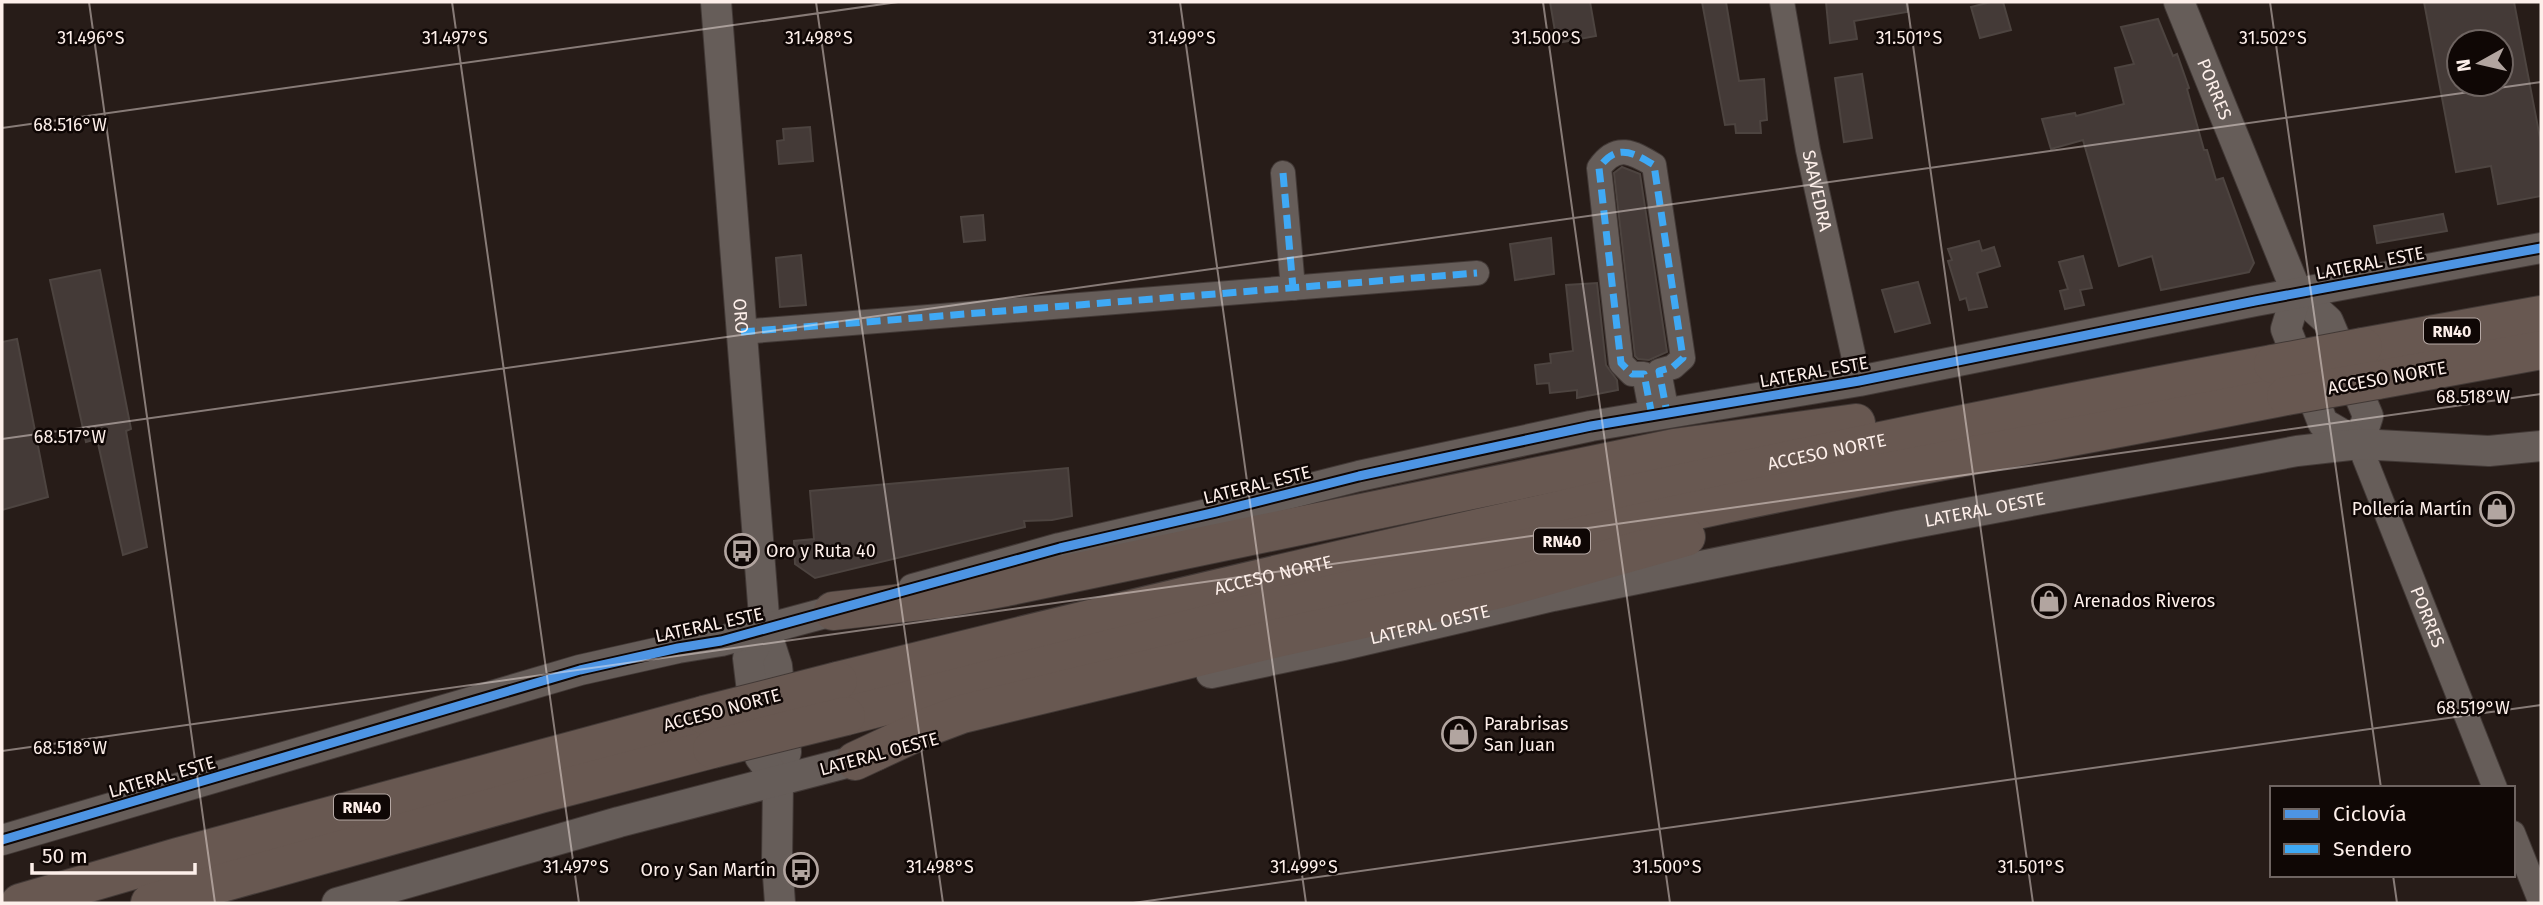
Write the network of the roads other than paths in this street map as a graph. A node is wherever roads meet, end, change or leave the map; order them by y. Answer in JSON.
{"nodes":[{"id":1,"x":716,"y":2,"type":"edge"},
{"id":2,"x":1782,"y":2,"type":"edge"},
{"id":3,"x":2179,"y":2,"type":"edge"},
{"id":4,"x":1283,"y":173,"type":"dead end"},
{"id":5,"x":2541,"y":248,"type":"edge"},
{"id":6,"x":1477,"y":273,"type":"dead end"},
{"id":7,"x":1293,"y":288,"type":"junction"},
{"id":8,"x":2297,"y":293,"type":"junction"},
{"id":9,"x":2541,"y":315,"type":"edge"},
{"id":10,"x":741,"y":332,"type":"junction"},
{"id":11,"x":2541,"y":350,"type":"edge"},
{"id":12,"x":2370,"y":363,"type":"junction"},
{"id":13,"x":2280,"y":380,"type":"junction"},
{"id":14,"x":1859,"y":381,"type":"junction"},
{"id":15,"x":2105,"y":395,"type":"junction"},
{"id":16,"x":1660,"y":414,"type":"junction"},
{"id":17,"x":2359,"y":444,"type":"junction"},
{"id":18,"x":2541,"y":446,"type":"edge"},
{"id":19,"x":1998,"y":452,"type":"junction"},
{"id":20,"x":833,"y":611,"type":"junction"},
{"id":21,"x":765,"y":629,"type":"junction"},
{"id":22,"x":842,"y":698,"type":"junction"},
{"id":23,"x":708,"y":732,"type":"junction"},
{"id":24,"x":855,"y":761,"type":"junction"},
{"id":25,"x":778,"y":781,"type":"junction"},
{"id":26,"x":2494,"y":786,"type":"edge"},
{"id":27,"x":2515,"y":838,"type":"edge"},
{"id":28,"x":2,"y":840,"type":"edge"},
{"id":29,"x":21,"y":903,"type":"edge"},
{"id":30,"x":150,"y":903,"type":"edge"},
{"id":31,"x":337,"y":903,"type":"edge"},
{"id":32,"x":780,"y":903,"type":"edge"},
{"id":33,"x":2541,"y":903,"type":"edge"}],
"edges":[{"from":1,"to":10,"type":"street","name":"ORO"},
{"from":2,"to":14,"type":"street","name":"SAAVEDRA"},
{"from":3,"to":8,"type":"street","name":"PORRES"},
{"from":4,"to":7,"type":"street"},
{"from":5,"to":8,"type":"street","name":"LATERAL ESTE"},
{"from":6,"to":7,"type":"street"},
{"from":7,"to":10,"type":"street"},
{"from":8,"to":14,"type":"street","name":"LATERAL ESTE"},
{"from":8,"to":17,"type":"street","name":"PORRES"},
{"from":8,"to":17,"type":"street"},
{"from":9,"to":12,"type":"highway","name":"ACCESO NORTE","number":"RN40"},
{"from":10,"to":21,"type":"street","name":"ORO"},
{"from":11,"to":12,"type":"highway","name":"ACCESO NORTE","number":"RN40"},
{"from":12,"to":13,"type":"highway","name":"ACCESO NORTE","number":"RN40","bridge":true},
{"from":13,"to":15,"type":"highway","name":"ACCESO NORTE","number":"RN40"},
{"from":13,"to":19,"type":"highway","name":"ACCESO NORTE","number":"RN40"},
{"from":14,"to":16,"type":"street","name":"LATERAL ESTE"},
{"from":15,"to":20,"type":"highway"},
{"from":15,"to":22,"type":"highway","name":"ACCESO NORTE","number":"RN40"},
{"from":16,"to":16,"type":"street"},
{"from":16,"to":20,"type":"street","name":"LATERAL ESTE"},
{"from":17,"to":18,"type":"street","name":"LATERAL OESTE"},
{"from":17,"to":24,"type":"street","name":"LATERAL OESTE"},
{"from":17,"to":26,"type":"street","name":"PORRES"},
{"from":19,"to":22,"type":"highway","name":"ACCESO NORTE","number":"RN40"},
{"from":19,"to":24,"type":"highway"},
{"from":20,"to":21,"type":"street","name":"LATERAL ESTE"},
{"from":21,"to":25,"type":"street","name":"ORO"},
{"from":21,"to":28,"type":"street","name":"LATERAL ESTE"},
{"from":22,"to":23,"type":"highway","name":"ACCESO NORTE","number":"RN40","bridge":true},
{"from":23,"to":29,"type":"highway","name":"ACCESO NORTE","number":"RN40"},
{"from":23,"to":30,"type":"highway","name":"ACCESO NORTE","number":"RN40"},
{"from":24,"to":25,"type":"street","name":"LATERAL OESTE"},
{"from":25,"to":31,"type":"street","name":"LATERAL OESTE"},
{"from":25,"to":32,"type":"street","name":"ORO"},
{"from":27,"to":33,"type":"street"}]}
